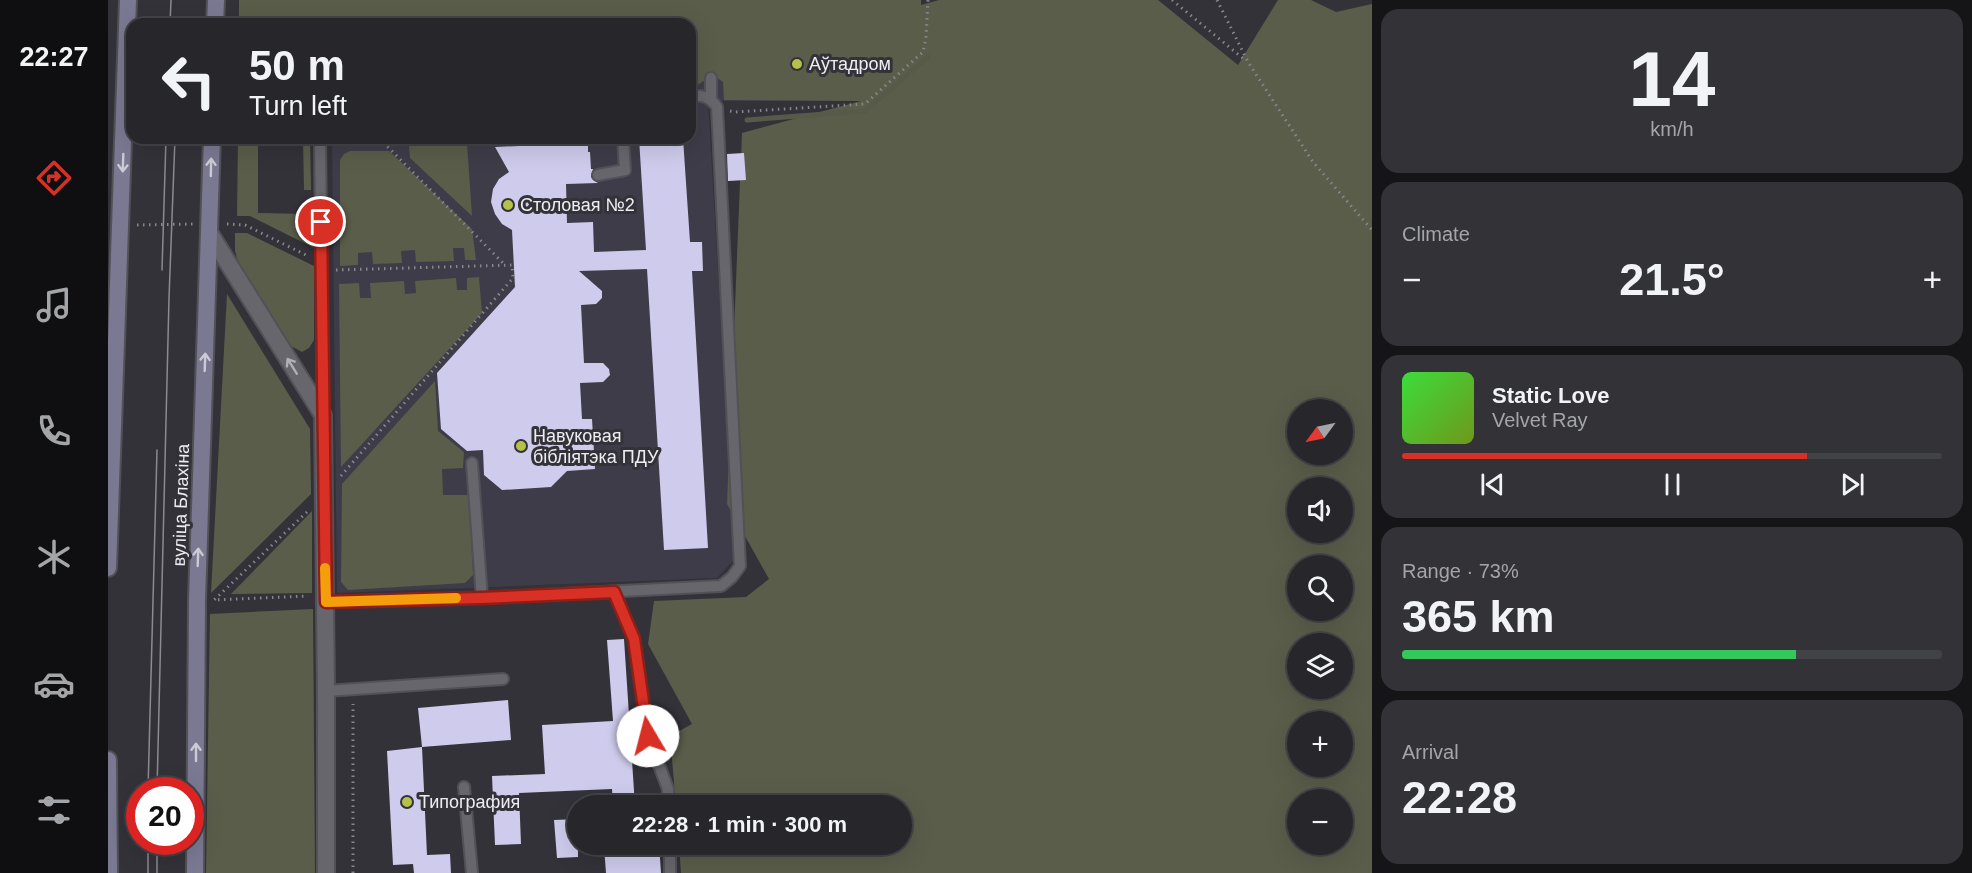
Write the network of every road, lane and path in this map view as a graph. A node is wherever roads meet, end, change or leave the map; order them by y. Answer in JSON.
{"nodes":[{"id":1,"x":128,"y":0,"type":"edge"},
{"id":2,"x":216,"y":0,"type":"edge"},
{"id":3,"x":928,"y":0,"type":"edge"},
{"id":4,"x":1172,"y":0,"type":"edge"},
{"id":5,"x":1217,"y":0,"type":"edge"},
{"id":6,"x":127,"y":18,"type":"edge"},
{"id":7,"x":215,"y":18,"type":"edge"},
{"id":8,"x":1248,"y":62,"type":"junction"},
{"id":9,"x":126,"y":66,"type":"edge"},
{"id":10,"x":711,"y":78,"type":"dead end"},
{"id":11,"x":696,"y":96,"type":"edge"},
{"id":12,"x":714,"y":103,"type":"junction"},
{"id":13,"x":212,"y":144,"type":"edge"},
{"id":14,"x":320,"y":144,"type":"edge"},
{"id":15,"x":386,"y":144,"type":"edge"},
{"id":16,"x":623,"y":144,"type":"edge"},
{"id":17,"x":598,"y":175,"type":"dead end"},
{"id":18,"x":210,"y":229,"type":"junction"},
{"id":19,"x":121,"y":230,"type":"junction"},
{"id":20,"x":1372,"y":230,"type":"edge"},
{"id":21,"x":108,"y":251,"type":"edge"},
{"id":22,"x":321,"y":262,"type":"junction"},
{"id":23,"x":505,"y":265,"type":"junction"},
{"id":24,"x":323,"y":415,"type":"junction"},
{"id":25,"x":472,"y":463,"type":"dead end"},
{"id":26,"x":325,"y":494,"type":"junction"},
{"id":27,"x":108,"y":568,"type":"edge"},
{"id":28,"x":614,"y":592,"type":"junction"},
{"id":29,"x":482,"y":598,"type":"junction"},
{"id":30,"x":325,"y":599,"type":"junction"},
{"id":31,"x":503,"y":679,"type":"dead end"},
{"id":32,"x":354,"y":690,"type":"junction"},
{"id":33,"x":327,"y":691,"type":"junction"},
{"id":34,"x":108,"y":760,"type":"edge"},
{"id":35,"x":464,"y":787,"type":"dead end"},
{"id":36,"x":668,"y":795,"type":"edge"},
{"id":37,"x":670,"y":855,"type":"edge"},
{"id":38,"x":109,"y":873,"type":"edge"},
{"id":39,"x":195,"y":873,"type":"edge"},
{"id":40,"x":326,"y":873,"type":"edge"},
{"id":41,"x":353,"y":873,"type":"edge"},
{"id":42,"x":472,"y":873,"type":"edge"},
{"id":43,"x":670,"y":873,"type":"edge"}],
"edges":[{"from":1,"to":6,"type":"main road","one_way":true},
{"from":2,"to":7,"type":"main road"},
{"from":3,"to":12,"type":"path"},
{"from":4,"to":8,"type":"path"},
{"from":5,"to":8,"type":"path"},
{"from":8,"to":20,"type":"path"},
{"from":9,"to":19,"type":"main road","one_way":true},
{"from":10,"to":12,"type":"lane"},
{"from":11,"to":12,"type":"lane"},
{"from":12,"to":28,"type":"lane"},
{"from":18,"to":13,"type":"main road","name":"вуліца Блахіна","one_way":true},
{"from":14,"to":22,"type":"lane"},
{"from":15,"to":23,"type":"path"},
{"from":16,"to":17,"type":"lane"},
{"from":18,"to":19,"type":"path"},
{"from":18,"to":22,"type":"path"},
{"from":24,"to":18,"type":"street","one_way":true},
{"from":39,"to":18,"type":"main road","name":"вуліца Блахіна","one_way":true},
{"from":19,"to":21,"type":"main road"},
{"from":19,"to":27,"type":"main road"},
{"from":22,"to":23,"type":"path"},
{"from":22,"to":24,"type":"lane"},
{"from":23,"to":26,"type":"path"},
{"from":24,"to":26,"type":"street"},
{"from":25,"to":29,"type":"lane"},
{"from":26,"to":30,"type":"street"},
{"from":26,"to":30,"type":"path"},
{"from":28,"to":29,"type":"lane"},
{"from":28,"to":36,"type":"lane"},
{"from":29,"to":30,"type":"lane"},
{"from":30,"to":33,"type":"street"},
{"from":31,"to":32,"type":"lane"},
{"from":32,"to":33,"type":"lane"},
{"from":32,"to":41,"type":"path"},
{"from":33,"to":40,"type":"street"},
{"from":34,"to":38,"type":"main road"},
{"from":35,"to":42,"type":"lane"},
{"from":37,"to":43,"type":"lane"}]}
